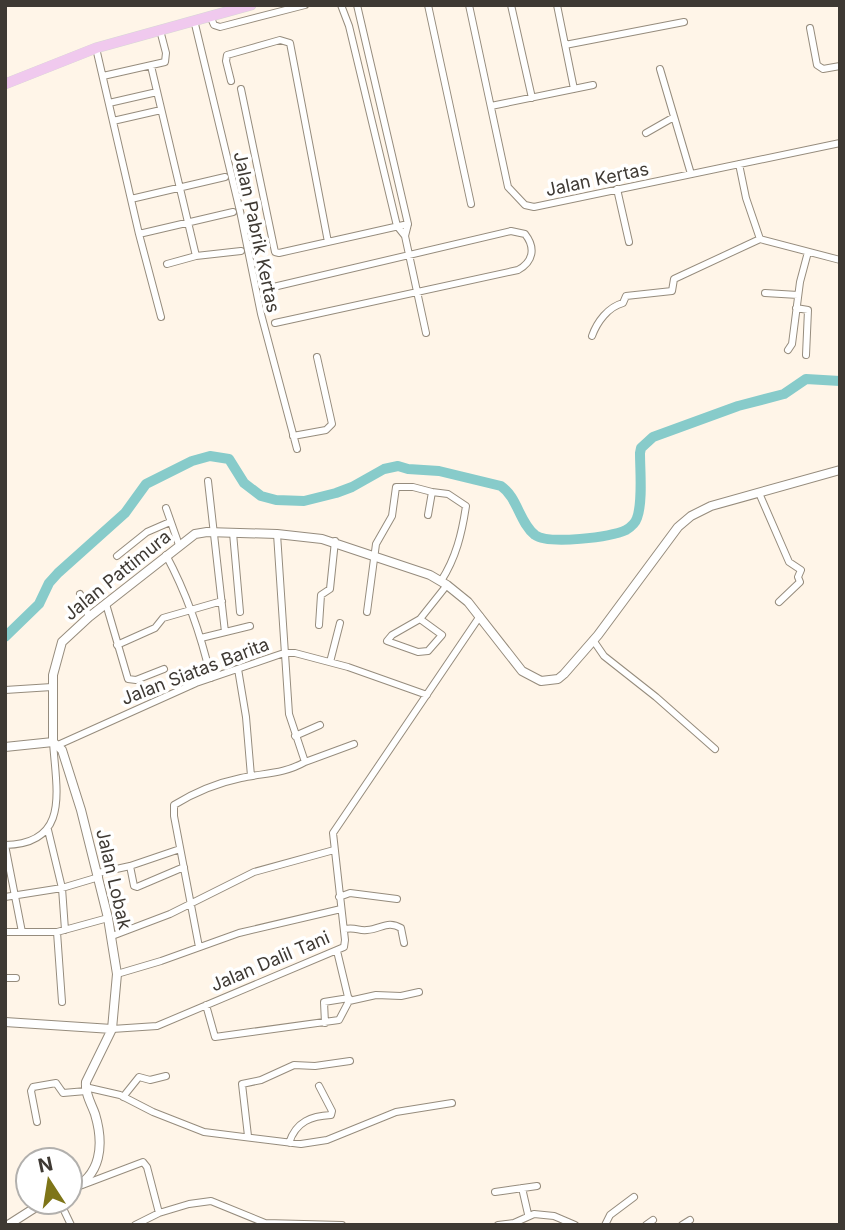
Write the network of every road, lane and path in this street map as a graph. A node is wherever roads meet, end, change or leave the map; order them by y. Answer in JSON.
{"nodes":[{"id":1,"x":251,"y":5,"type":"edge"},
{"id":2,"x":305,"y":5,"type":"edge"},
{"id":3,"x":341,"y":5,"type":"edge"},
{"id":4,"x":357,"y":5,"type":"edge"},
{"id":5,"x":428,"y":5,"type":"edge"},
{"id":6,"x":469,"y":5,"type":"edge"},
{"id":7,"x":511,"y":5,"type":"edge"},
{"id":8,"x":557,"y":5,"type":"edge"},
{"id":9,"x":210,"y":16,"type":"junction"},
{"id":10,"x":194,"y":20,"type":"junction"},
{"id":11,"x":684,"y":22,"type":"dead end"},
{"id":12,"x":810,"y":28,"type":"dead end"},
{"id":13,"x":160,"y":30,"type":"junction"},
{"id":14,"x":565,"y":46,"type":"junction"},
{"id":15,"x":96,"y":48,"type":"junction"},
{"id":16,"x":151,"y":65,"type":"junction"},
{"id":17,"x":840,"y":66,"type":"edge"},
{"id":18,"x":660,"y":69,"type":"dead end"},
{"id":19,"x":103,"y":76,"type":"junction"},
{"id":20,"x":231,"y":81,"type":"dead end"},
{"id":21,"x":5,"y":84,"type":"edge"},
{"id":22,"x":593,"y":85,"type":"dead end"},
{"id":23,"x":241,"y":89,"type":"dead end"},
{"id":24,"x":574,"y":89,"type":"junction"},
{"id":25,"x":157,"y":92,"type":"junction"},
{"id":26,"x":531,"y":98,"type":"junction"},
{"id":27,"x":109,"y":103,"type":"junction"},
{"id":28,"x":491,"y":106,"type":"junction"},
{"id":29,"x":162,"y":110,"type":"junction"},
{"id":30,"x":383,"y":112,"type":"junction"},
{"id":31,"x":370,"y":115,"type":"junction"},
{"id":32,"x":674,"y":117,"type":"junction"},
{"id":33,"x":113,"y":121,"type":"junction"},
{"id":34,"x":646,"y":132,"type":"dead end"},
{"id":35,"x":840,"y":143,"type":"edge"},
{"id":36,"x":739,"y":164,"type":"junction"},
{"id":37,"x":691,"y":174,"type":"junction"},
{"id":38,"x":225,"y":177,"type":"dead end"},
{"id":39,"x":180,"y":188,"type":"junction"},
{"id":40,"x":617,"y":190,"type":"junction"},
{"id":41,"x":131,"y":199,"type":"junction"},
{"id":42,"x":471,"y":204,"type":"dead end"},
{"id":43,"x":233,"y":212,"type":"dead end"},
{"id":44,"x":188,"y":223,"type":"junction"},
{"id":45,"x":408,"y":224,"type":"junction"},
{"id":46,"x":397,"y":226,"type":"junction"},
{"id":47,"x":139,"y":234,"type":"junction"},
{"id":48,"x":405,"y":236,"type":"junction"},
{"id":49,"x":760,"y":239,"type":"junction"},
{"id":50,"x":328,"y":242,"type":"junction"},
{"id":51,"x":629,"y":242,"type":"dead end"},
{"id":52,"x":241,"y":251,"type":"dead end"},
{"id":53,"x":808,"y":252,"type":"junction"},
{"id":54,"x":410,"y":255,"type":"junction"},
{"id":55,"x":196,"y":256,"type":"junction"},
{"id":56,"x":840,"y":260,"type":"edge"},
{"id":57,"x":167,"y":264,"type":"dead end"},
{"id":58,"x":269,"y":288,"type":"dead end"},
{"id":59,"x":765,"y":293,"type":"dead end"},
{"id":60,"x":418,"y":295,"type":"junction"},
{"id":61,"x":798,"y":295,"type":"junction"},
{"id":62,"x":796,"y":308,"type":"junction"},
{"id":63,"x":161,"y":317,"type":"dead end"},
{"id":64,"x":275,"y":323,"type":"dead end"},
{"id":65,"x":426,"y":333,"type":"dead end"},
{"id":66,"x":592,"y":336,"type":"dead end"},
{"id":67,"x":788,"y":350,"type":"dead end"},
{"id":68,"x":806,"y":355,"type":"dead end"},
{"id":69,"x":317,"y":357,"type":"dead end"},
{"id":70,"x":293,"y":436,"type":"junction"},
{"id":71,"x":297,"y":449,"type":"dead end"},
{"id":72,"x":840,"y":470,"type":"edge"},
{"id":73,"x":208,"y":481,"type":"dead end"},
{"id":74,"x":432,"y":492,"type":"junction"},
{"id":75,"x":759,"y":493,"type":"junction"},
{"id":76,"x":166,"y":508,"type":"dead end"},
{"id":77,"x":428,"y":515,"type":"dead end"},
{"id":78,"x":170,"y":522,"type":"junction"},
{"id":79,"x":215,"y":532,"type":"junction"},
{"id":80,"x":233,"y":533,"type":"junction"},
{"id":81,"x":277,"y":534,"type":"junction"},
{"id":82,"x":335,"y":541,"type":"junction"},
{"id":83,"x":179,"y":545,"type":"junction"},
{"id":84,"x":166,"y":555,"type":"junction"},
{"id":85,"x":375,"y":555,"type":"junction"},
{"id":86,"x":117,"y":556,"type":"dead end"},
{"id":87,"x":444,"y":583,"type":"junction"},
{"id":88,"x":80,"y":594,"type":"dead end"},
{"id":89,"x":222,"y":601,"type":"junction"},
{"id":90,"x":779,"y":602,"type":"dead end"},
{"id":91,"x":106,"y":604,"type":"junction"},
{"id":92,"x":190,"y":609,"type":"junction"},
{"id":93,"x":240,"y":612,"type":"dead end"},
{"id":94,"x":367,"y":612,"type":"dead end"},
{"id":95,"x":480,"y":615,"type":"junction"},
{"id":96,"x":89,"y":617,"type":"junction"},
{"id":97,"x":420,"y":619,"type":"junction"},
{"id":98,"x":340,"y":623,"type":"dead end"},
{"id":99,"x":250,"y":625,"type":"dead end"},
{"id":100,"x":319,"y":625,"type":"dead end"},
{"id":101,"x":225,"y":632,"type":"junction"},
{"id":102,"x":201,"y":638,"type":"junction"},
{"id":103,"x":592,"y":642,"type":"junction"},
{"id":104,"x":117,"y":645,"type":"junction"},
{"id":105,"x":284,"y":653,"type":"junction"},
{"id":106,"x":330,"y":662,"type":"junction"},
{"id":107,"x":164,"y":669,"type":"dead end"},
{"id":108,"x":238,"y":669,"type":"junction"},
{"id":109,"x":211,"y":678,"type":"junction"},
{"id":110,"x":52,"y":687,"type":"junction"},
{"id":111,"x":5,"y":690,"type":"edge"},
{"id":112,"x":427,"y":695,"type":"junction"},
{"id":113,"x":320,"y":726,"type":"dead end"},
{"id":114,"x":295,"y":736,"type":"junction"},
{"id":115,"x":56,"y":744,"type":"junction"},
{"id":116,"x":354,"y":744,"type":"dead end"},
{"id":117,"x":5,"y":747,"type":"edge"},
{"id":118,"x":715,"y":748,"type":"dead end"},
{"id":119,"x":305,"y":762,"type":"junction"},
{"id":120,"x":251,"y":776,"type":"junction"},
{"id":121,"x":48,"y":830,"type":"junction"},
{"id":122,"x":5,"y":845,"type":"edge"},
{"id":123,"x":180,"y":849,"type":"junction"},
{"id":124,"x":334,"y":850,"type":"junction"},
{"id":125,"x":130,"y":866,"type":"junction"},
{"id":126,"x":184,"y":867,"type":"junction"},
{"id":127,"x":98,"y":875,"type":"junction"},
{"id":128,"x":62,"y":888,"type":"junction"},
{"id":129,"x":5,"y":897,"type":"edge"},
{"id":130,"x":15,"y":897,"type":"junction"},
{"id":131,"x":339,"y":897,"type":"junction"},
{"id":132,"x":397,"y":899,"type":"dead end"},
{"id":133,"x":191,"y":903,"type":"junction"},
{"id":134,"x":341,"y":909,"type":"junction"},
{"id":135,"x":108,"y":918,"type":"junction"},
{"id":136,"x":344,"y":929,"type":"junction"},
{"id":137,"x":65,"y":930,"type":"junction"},
{"id":138,"x":5,"y":932,"type":"edge"},
{"id":139,"x":22,"y":932,"type":"junction"},
{"id":140,"x":57,"y":932,"type":"junction"},
{"id":141,"x":111,"y":936,"type":"junction"},
{"id":142,"x":404,"y":943,"type":"dead end"},
{"id":143,"x":199,"y":947,"type":"junction"},
{"id":144,"x":337,"y":951,"type":"junction"},
{"id":145,"x":117,"y":974,"type":"junction"},
{"id":146,"x":5,"y":978,"type":"edge"},
{"id":147,"x":16,"y":978,"type":"dead end"},
{"id":148,"x":419,"y":992,"type":"dead end"},
{"id":149,"x":349,"y":999,"type":"junction"},
{"id":150,"x":62,"y":1002,"type":"dead end"},
{"id":151,"x":206,"y":1005,"type":"junction"},
{"id":152,"x":5,"y":1022,"type":"edge"},
{"id":153,"x":324,"y":1023,"type":"junction"},
{"id":154,"x":111,"y":1029,"type":"junction"},
{"id":155,"x":349,"y":1061,"type":"dead end"},
{"id":156,"x":166,"y":1076,"type":"dead end"},
{"id":157,"x":319,"y":1086,"type":"dead end"},
{"id":158,"x":86,"y":1089,"type":"junction"},
{"id":159,"x":123,"y":1097,"type":"junction"},
{"id":160,"x":452,"y":1103,"type":"dead end"},
{"id":161,"x":37,"y":1122,"type":"dead end"},
{"id":162,"x":248,"y":1136,"type":"junction"},
{"id":163,"x":289,"y":1143,"type":"junction"},
{"id":164,"x":84,"y":1182,"type":"edge"},
{"id":165,"x":84,"y":1185,"type":"edge"},
{"id":166,"x":537,"y":1186,"type":"dead end"},
{"id":167,"x":522,"y":1188,"type":"junction"},
{"id":168,"x":495,"y":1192,"type":"dead end"},
{"id":169,"x":634,"y":1197,"type":"dead end"},
{"id":170,"x":159,"y":1213,"type":"junction"},
{"id":171,"x":528,"y":1214,"type":"junction"},
{"id":172,"x":546,"y":1214,"type":"junction"},
{"id":173,"x":653,"y":1220,"type":"dead end"},
{"id":174,"x":690,"y":1220,"type":"dead end"},
{"id":175,"x":275,"y":1224,"type":"edge"},
{"id":176,"x":313,"y":1224,"type":"edge"},
{"id":177,"x":514,"y":1224,"type":"edge"},
{"id":178,"x":135,"y":1225,"type":"edge"},
{"id":179,"x":342,"y":1225,"type":"edge"},
{"id":180,"x":498,"y":1225,"type":"edge"},
{"id":181,"x":545,"y":1225,"type":"edge"},
{"id":182,"x":575,"y":1225,"type":"edge"},
{"id":183,"x":605,"y":1225,"type":"edge"},
{"id":184,"x":646,"y":1225,"type":"edge"},
{"id":185,"x":682,"y":1225,"type":"edge"}],
"edges":[{"from":1,"to":9,"type":"main road"},
{"from":2,"to":9,"type":"street"},
{"from":3,"to":31,"type":"street"},
{"from":4,"to":30,"type":"street"},
{"from":5,"to":42,"type":"street"},
{"from":6,"to":28,"type":"street","name":"Jalan Kertas"},
{"from":7,"to":26,"type":"street"},
{"from":8,"to":14,"type":"street"},
{"from":9,"to":10,"type":"main road"},
{"from":10,"to":13,"type":"main road"},
{"from":10,"to":70,"type":"street","name":"Jalan Pabrik Kertas"},
{"from":11,"to":14,"type":"street"},
{"from":12,"to":17,"type":"street"},
{"from":13,"to":15,"type":"main road"},
{"from":13,"to":16,"type":"street"},
{"from":14,"to":24,"type":"street"},
{"from":15,"to":19,"type":"street"},
{"from":15,"to":21,"type":"main road"},
{"from":16,"to":19,"type":"street"},
{"from":16,"to":25,"type":"street"},
{"from":18,"to":32,"type":"street"},
{"from":19,"to":27,"type":"street"},
{"from":20,"to":50,"type":"street"},
{"from":22,"to":24,"type":"street"},
{"from":23,"to":50,"type":"street"},
{"from":24,"to":26,"type":"street"},
{"from":25,"to":27,"type":"street"},
{"from":25,"to":29,"type":"street"},
{"from":26,"to":28,"type":"street"},
{"from":27,"to":33,"type":"street"},
{"from":28,"to":40,"type":"street","name":"Jalan Kertas"},
{"from":29,"to":33,"type":"street"},
{"from":29,"to":39,"type":"street"},
{"from":30,"to":31,"type":"street"},
{"from":30,"to":45,"type":"street"},
{"from":31,"to":46,"type":"street"},
{"from":32,"to":34,"type":"street"},
{"from":32,"to":37,"type":"street"},
{"from":33,"to":41,"type":"street"},
{"from":35,"to":36,"type":"street","name":"Jalan Kertas"},
{"from":36,"to":37,"type":"street","name":"Jalan Kertas"},
{"from":36,"to":49,"type":"street"},
{"from":37,"to":40,"type":"street","name":"Jalan Kertas"},
{"from":38,"to":39,"type":"street"},
{"from":39,"to":41,"type":"street"},
{"from":39,"to":44,"type":"street"},
{"from":40,"to":51,"type":"street"},
{"from":41,"to":47,"type":"street"},
{"from":43,"to":44,"type":"street"},
{"from":44,"to":47,"type":"street"},
{"from":44,"to":55,"type":"street"},
{"from":45,"to":46,"type":"street"},
{"from":45,"to":48,"type":"street"},
{"from":46,"to":48,"type":"street"},
{"from":46,"to":50,"type":"street"},
{"from":47,"to":63,"type":"street"},
{"from":48,"to":54,"type":"street"},
{"from":49,"to":53,"type":"street"},
{"from":49,"to":66,"type":"street"},
{"from":52,"to":55,"type":"street"},
{"from":53,"to":56,"type":"street"},
{"from":53,"to":61,"type":"street"},
{"from":54,"to":58,"type":"street"},
{"from":54,"to":60,"type":"street"},
{"from":54,"to":60,"type":"street"},
{"from":55,"to":57,"type":"street"},
{"from":59,"to":61,"type":"street"},
{"from":60,"to":64,"type":"street"},
{"from":60,"to":65,"type":"street"},
{"from":61,"to":62,"type":"street"},
{"from":62,"to":67,"type":"street"},
{"from":62,"to":68,"type":"street"},
{"from":69,"to":70,"type":"street"},
{"from":70,"to":71,"type":"street","name":"Jalan Pabrik Kertas"},
{"from":72,"to":75,"type":"street","name":"Jalan Pattimura"},
{"from":73,"to":79,"type":"street"},
{"from":74,"to":77,"type":"street"},
{"from":74,"to":85,"type":"street"},
{"from":74,"to":87,"type":"street"},
{"from":75,"to":90,"type":"street"},
{"from":75,"to":103,"type":"street","name":"Jalan Pattimura"},
{"from":76,"to":78,"type":"street"},
{"from":78,"to":83,"type":"street"},
{"from":78,"to":86,"type":"street"},
{"from":79,"to":80,"type":"street","name":"Jalan Pattimura"},
{"from":79,"to":83,"type":"street","name":"Jalan Pattimura"},
{"from":79,"to":89,"type":"street"},
{"from":80,"to":81,"type":"street","name":"Jalan Pattimura"},
{"from":80,"to":93,"type":"street"},
{"from":81,"to":82,"type":"street","name":"Jalan Pattimura"},
{"from":81,"to":105,"type":"street"},
{"from":82,"to":85,"type":"street","name":"Jalan Pattimura"},
{"from":82,"to":100,"type":"street"},
{"from":83,"to":84,"type":"street","name":"Jalan Pattimura"},
{"from":84,"to":91,"type":"street","name":"Jalan Pattimura"},
{"from":84,"to":92,"type":"street"},
{"from":85,"to":87,"type":"street","name":"Jalan Pattimura"},
{"from":85,"to":94,"type":"street"},
{"from":87,"to":95,"type":"street","name":"Jalan Pattimura"},
{"from":87,"to":97,"type":"street"},
{"from":88,"to":96,"type":"street"},
{"from":89,"to":92,"type":"street"},
{"from":89,"to":101,"type":"street"},
{"from":91,"to":96,"type":"street","name":"Jalan Pattimura"},
{"from":91,"to":104,"type":"street"},
{"from":92,"to":102,"type":"street"},
{"from":92,"to":104,"type":"street"},
{"from":95,"to":103,"type":"street","name":"Jalan Pattimura"},
{"from":95,"to":112,"type":"street","name":"Jalan Dalil Tani"},
{"from":96,"to":110,"type":"street","name":"Jalan Pattimura"},
{"from":97,"to":97,"type":"street"},
{"from":98,"to":106,"type":"street"},
{"from":99,"to":101,"type":"street"},
{"from":101,"to":102,"type":"street"},
{"from":102,"to":109,"type":"street"},
{"from":103,"to":118,"type":"street"},
{"from":104,"to":107,"type":"street"},
{"from":105,"to":106,"type":"street","name":"Jalan Siatas Barita"},
{"from":105,"to":108,"type":"street","name":"Jalan Siatas Barita"},
{"from":105,"to":114,"type":"street"},
{"from":106,"to":112,"type":"street","name":"Jalan Siatas Barita"},
{"from":108,"to":109,"type":"street","name":"Jalan Siatas Barita"},
{"from":108,"to":120,"type":"street"},
{"from":109,"to":115,"type":"street","name":"Jalan Siatas Barita"},
{"from":110,"to":111,"type":"street"},
{"from":110,"to":115,"type":"street","name":"Jalan Pattimura"},
{"from":112,"to":124,"type":"street","name":"Jalan Dalil Tani"},
{"from":113,"to":114,"type":"street"},
{"from":114,"to":119,"type":"street"},
{"from":115,"to":117,"type":"street","name":"Jalan Siatas Barita"},
{"from":115,"to":121,"type":"street","name":"Jalan Pattimura"},
{"from":115,"to":127,"type":"street","name":"Jalan Lobak"},
{"from":116,"to":119,"type":"street"},
{"from":119,"to":120,"type":"street"},
{"from":120,"to":123,"type":"street"},
{"from":121,"to":122,"type":"street"},
{"from":121,"to":128,"type":"street"},
{"from":122,"to":130,"type":"street"},
{"from":123,"to":125,"type":"street"},
{"from":123,"to":126,"type":"street"},
{"from":124,"to":131,"type":"street","name":"Jalan Dalil Tani"},
{"from":124,"to":133,"type":"street"},
{"from":125,"to":126,"type":"street"},
{"from":125,"to":127,"type":"street"},
{"from":126,"to":133,"type":"street"},
{"from":127,"to":128,"type":"street"},
{"from":127,"to":135,"type":"street","name":"Jalan Lobak"},
{"from":128,"to":130,"type":"street"},
{"from":128,"to":137,"type":"street"},
{"from":129,"to":130,"type":"street"},
{"from":130,"to":139,"type":"street"},
{"from":131,"to":132,"type":"street"},
{"from":131,"to":134,"type":"street","name":"Jalan Dalil Tani"},
{"from":133,"to":141,"type":"street"},
{"from":133,"to":143,"type":"street"},
{"from":134,"to":136,"type":"street","name":"Jalan Dalil Tani"},
{"from":134,"to":143,"type":"street"},
{"from":135,"to":137,"type":"street"},
{"from":135,"to":141,"type":"street","name":"Jalan Lobak"},
{"from":136,"to":142,"type":"street"},
{"from":136,"to":144,"type":"street","name":"Jalan Dalil Tani"},
{"from":137,"to":140,"type":"street"},
{"from":138,"to":139,"type":"street"},
{"from":139,"to":140,"type":"street"},
{"from":140,"to":150,"type":"street"},
{"from":141,"to":145,"type":"street","name":"Jalan Lobak"},
{"from":143,"to":145,"type":"street"},
{"from":144,"to":149,"type":"street"},
{"from":144,"to":151,"type":"street","name":"Jalan Dalil Tani"},
{"from":145,"to":154,"type":"street","name":"Jalan Lobak"},
{"from":146,"to":147,"type":"street"},
{"from":148,"to":149,"type":"street"},
{"from":149,"to":153,"type":"street"},
{"from":149,"to":153,"type":"street"},
{"from":151,"to":153,"type":"street"},
{"from":151,"to":154,"type":"street","name":"Jalan Dalil Tani"},
{"from":152,"to":154,"type":"street","name":"Jalan Dalil Tani"},
{"from":154,"to":158,"type":"street","name":"Jalan Lobak"},
{"from":155,"to":162,"type":"street"},
{"from":156,"to":159,"type":"street"},
{"from":157,"to":163,"type":"street"},
{"from":158,"to":159,"type":"street"},
{"from":158,"to":161,"type":"street"},
{"from":158,"to":164,"type":"street"},
{"from":159,"to":162,"type":"street"},
{"from":160,"to":163,"type":"street"},
{"from":162,"to":163,"type":"street"},
{"from":165,"to":170,"type":"street"},
{"from":166,"to":167,"type":"street"},
{"from":167,"to":168,"type":"street"},
{"from":167,"to":171,"type":"street"},
{"from":169,"to":183,"type":"street"},
{"from":170,"to":175,"type":"street"},
{"from":170,"to":178,"type":"street"},
{"from":171,"to":172,"type":"street"},
{"from":171,"to":177,"type":"street"},
{"from":172,"to":181,"type":"street"},
{"from":172,"to":182,"type":"street"},
{"from":173,"to":184,"type":"street"},
{"from":174,"to":185,"type":"street"},
{"from":175,"to":176,"type":"street"},
{"from":176,"to":179,"type":"street"},
{"from":177,"to":180,"type":"street"}]}
